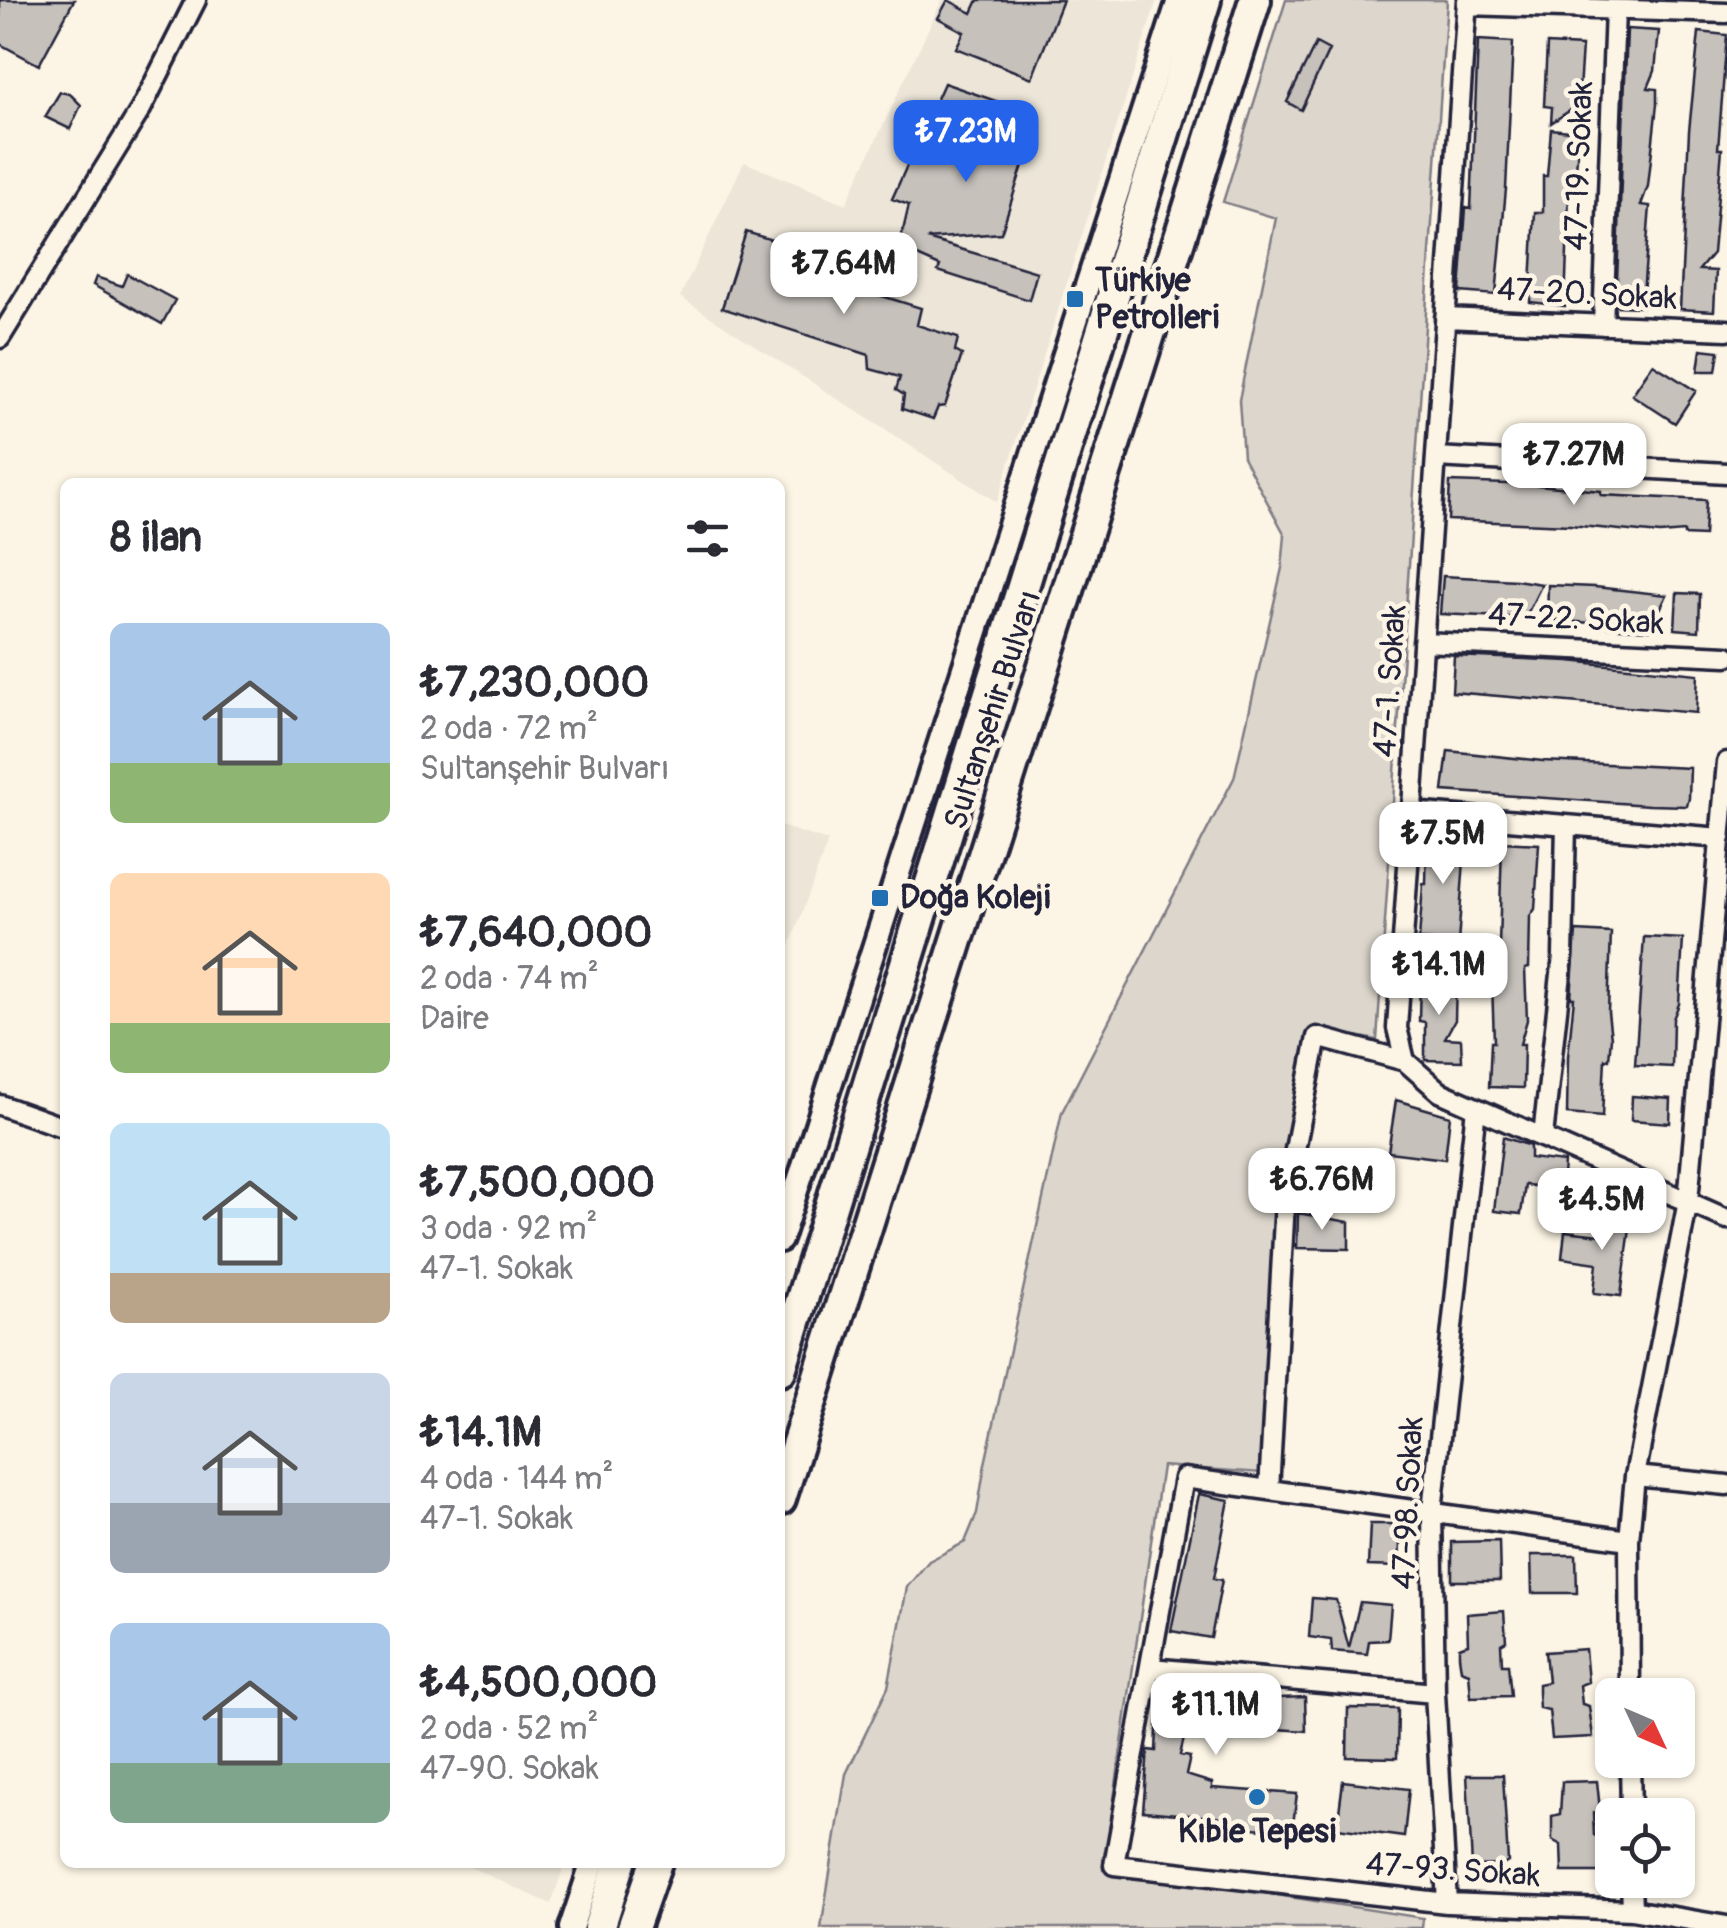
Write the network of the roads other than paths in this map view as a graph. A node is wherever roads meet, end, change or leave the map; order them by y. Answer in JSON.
{"nodes":[{"id":1,"x":196,"y":0,"type":"edge"},
{"id":2,"x":1179,"y":0,"type":"edge"},
{"id":3,"x":1205,"y":0,"type":"edge"},
{"id":4,"x":1254,"y":0,"type":"edge"},
{"id":5,"x":1467,"y":2,"type":"edge"},
{"id":6,"x":1615,"y":10,"type":"junction"},
{"id":7,"x":1727,"y":14,"type":"edge"},
{"id":8,"x":1445,"y":318,"type":"junction"},
{"id":9,"x":1603,"y":325,"type":"junction"},
{"id":10,"x":1727,"y":330,"type":"edge"},
{"id":11,"x":0,"y":338,"type":"edge"},
{"id":12,"x":1436,"y":457,"type":"junction"},
{"id":13,"x":1727,"y":474,"type":"edge"},
{"id":14,"x":1423,"y":642,"type":"junction"},
{"id":15,"x":1727,"y":656,"type":"edge"},
{"id":16,"x":1727,"y":762,"type":"edge"},
{"id":17,"x":1412,"y":812,"type":"junction"},
{"id":18,"x":1566,"y":825,"type":"junction"},
{"id":19,"x":1721,"y":838,"type":"junction"},
{"id":20,"x":1405,"y":1060,"type":"junction"},
{"id":21,"x":0,"y":1105,"type":"edge"},
{"id":22,"x":1476,"y":1108,"type":"junction"},
{"id":23,"x":60,"y":1126,"type":"edge"},
{"id":24,"x":1543,"y":1136,"type":"junction"},
{"id":25,"x":1688,"y":1202,"type":"junction"},
{"id":26,"x":1727,"y":1219,"type":"edge"},
{"id":27,"x":785,"y":1224,"type":"edge"},
{"id":28,"x":785,"y":1354,"type":"edge"},
{"id":29,"x":1635,"y":1476,"type":"junction"},
{"id":30,"x":785,"y":1483,"type":"edge"},
{"id":31,"x":1727,"y":1485,"type":"edge"},
{"id":32,"x":1269,"y":1490,"type":"junction"},
{"id":33,"x":1432,"y":1511,"type":"junction"},
{"id":34,"x":1629,"y":1540,"type":"junction"},
{"id":35,"x":1150,"y":1668,"type":"junction"},
{"id":36,"x":1630,"y":1678,"type":"edge"},
{"id":37,"x":1435,"y":1693,"type":"junction"},
{"id":38,"x":591,"y":1868,"type":"edge"},
{"id":39,"x":618,"y":1868,"type":"edge"},
{"id":40,"x":654,"y":1868,"type":"edge"},
{"id":41,"x":1632,"y":1898,"type":"edge"},
{"id":42,"x":1447,"y":1903,"type":"junction"},
{"id":43,"x":1632,"y":1910,"type":"junction"},
{"id":44,"x":1727,"y":1926,"type":"edge"},
{"id":45,"x":572,"y":1928,"type":"edge"},
{"id":46,"x":599,"y":1928,"type":"edge"},
{"id":47,"x":633,"y":1928,"type":"edge"}],
"edges":[{"from":1,"to":11,"type":"street"},
{"from":2,"to":27,"type":"street","name":"Sultanşehir Bulvarı"},
{"from":3,"to":28,"type":"highway","name":"Sultanşehir Bulvarı"},
{"from":4,"to":30,"type":"highway","name":"Sultanşehir Bulvarı"},
{"from":5,"to":6,"type":"street"},
{"from":5,"to":8,"type":"street","name":"47-1. Sokak"},
{"from":6,"to":7,"type":"street"},
{"from":6,"to":9,"type":"street","name":"47-19. Sokak"},
{"from":8,"to":9,"type":"street","name":"47-20. Sokak"},
{"from":8,"to":12,"type":"street","name":"47-1. Sokak"},
{"from":9,"to":10,"type":"street","name":"47-20. Sokak"},
{"from":12,"to":13,"type":"street"},
{"from":12,"to":14,"type":"street","name":"47-1. Sokak"},
{"from":14,"to":15,"type":"street","name":"47-22. Sokak"},
{"from":14,"to":17,"type":"street","name":"47-1. Sokak"},
{"from":16,"to":19,"type":"street"},
{"from":17,"to":18,"type":"street"},
{"from":17,"to":20,"type":"street","name":"47-1. Sokak"},
{"from":18,"to":19,"type":"street"},
{"from":18,"to":24,"type":"street"},
{"from":19,"to":25,"type":"street"},
{"from":20,"to":22,"type":"street"},
{"from":20,"to":32,"type":"street"},
{"from":21,"to":23,"type":"street"},
{"from":22,"to":24,"type":"street"},
{"from":22,"to":33,"type":"street","name":"47-98. Sokak"},
{"from":24,"to":25,"type":"street"},
{"from":25,"to":26,"type":"street"},
{"from":25,"to":29,"type":"street"},
{"from":29,"to":31,"type":"street"},
{"from":29,"to":34,"type":"street"},
{"from":32,"to":33,"type":"street"},
{"from":32,"to":35,"type":"street"},
{"from":33,"to":34,"type":"street"},
{"from":33,"to":37,"type":"street","name":"47-98. Sokak"},
{"from":34,"to":36,"type":"street"},
{"from":35,"to":37,"type":"street"},
{"from":35,"to":42,"type":"street","name":"47-93. Sokak"},
{"from":37,"to":42,"type":"street","name":"47-98. Sokak"},
{"from":38,"to":45,"type":"street"},
{"from":39,"to":46,"type":"highway"},
{"from":40,"to":47,"type":"highway"},
{"from":41,"to":43,"type":"street"},
{"from":42,"to":43,"type":"street","name":"47-93. Sokak"},
{"from":43,"to":44,"type":"street","name":"47-93. Sokak"}]}
